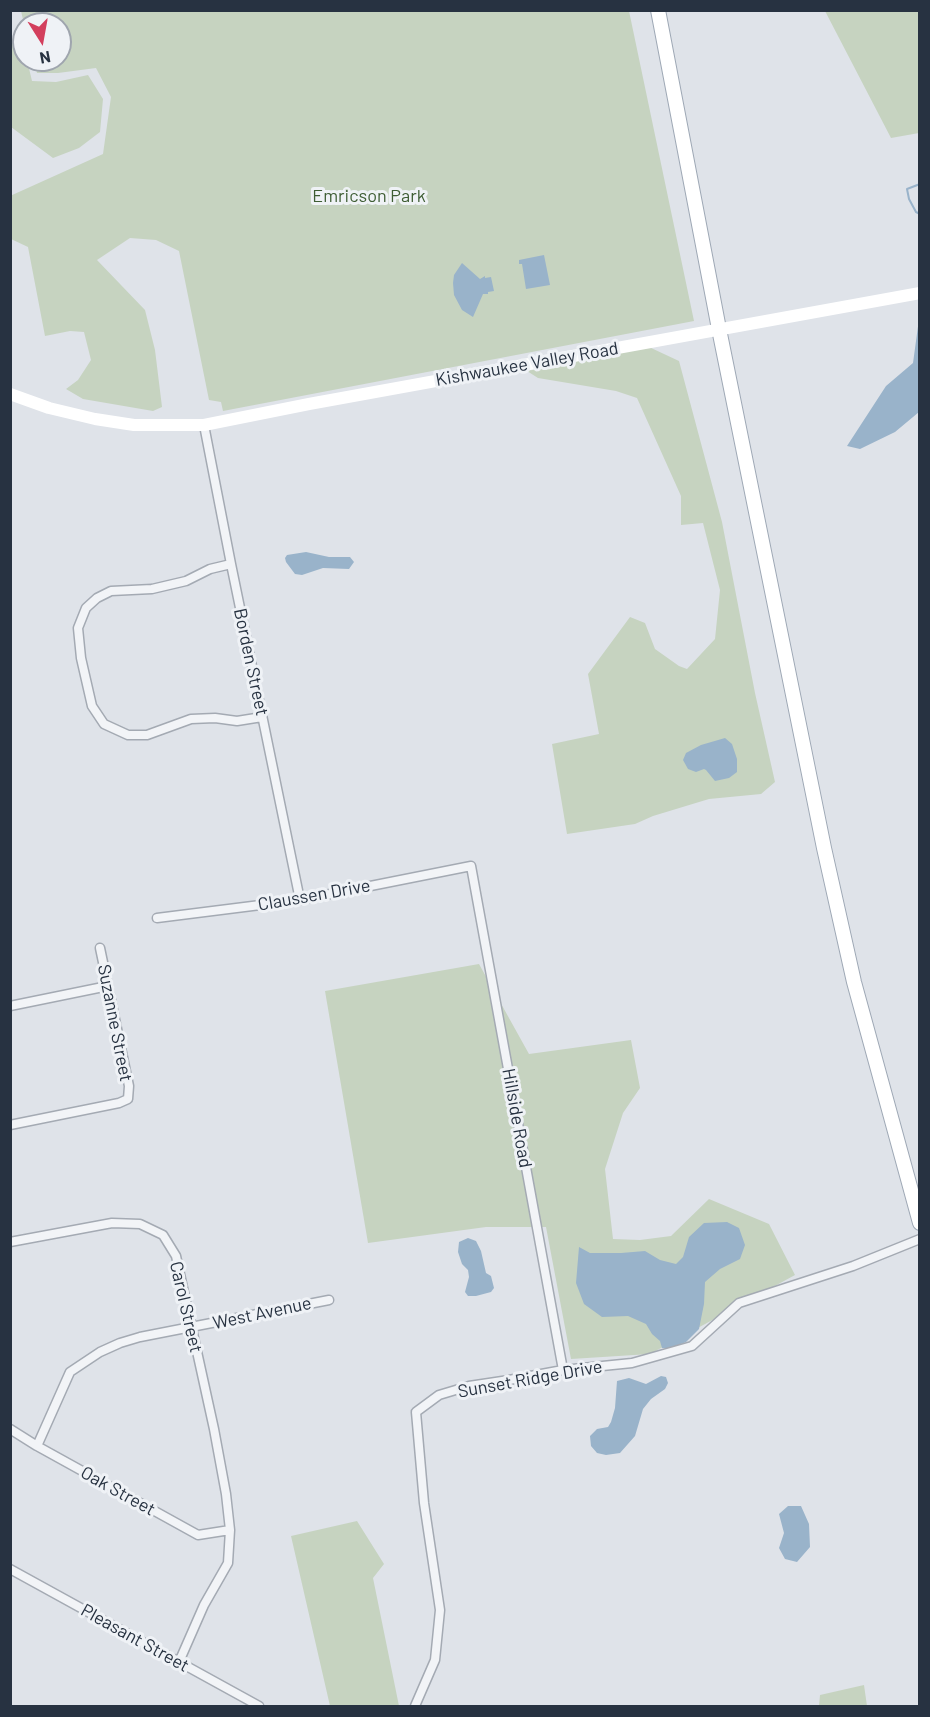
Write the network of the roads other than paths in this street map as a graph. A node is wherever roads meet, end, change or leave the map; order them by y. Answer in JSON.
{"nodes":[{"id":1,"x":658,"y":10,"type":"edge"},
{"id":2,"x":920,"y":293,"type":"edge"},
{"id":3,"x":719,"y":328,"type":"junction"},
{"id":4,"x":10,"y":394,"type":"edge"},
{"id":5,"x":204,"y":425,"type":"junction"},
{"id":6,"x":231,"y":564,"type":"junction"},
{"id":7,"x":262,"y":717,"type":"junction"},
{"id":8,"x":471,"y":866,"type":"joint"},
{"id":9,"x":300,"y":900,"type":"junction"},
{"id":10,"x":157,"y":918,"type":"dead end"},
{"id":11,"x":100,"y":948,"type":"dead end"},
{"id":12,"x":108,"y":986,"type":"junction"},
{"id":13,"x":10,"y":1006,"type":"edge"},
{"id":14,"x":10,"y":1125,"type":"edge"},
{"id":15,"x":920,"y":1223,"type":"edge"},
{"id":16,"x":920,"y":1239,"type":"edge"},
{"id":17,"x":10,"y":1242,"type":"edge"},
{"id":18,"x":329,"y":1300,"type":"dead end"},
{"id":19,"x":191,"y":1328,"type":"junction"},
{"id":20,"x":563,"y":1370,"type":"junction"},
{"id":21,"x":10,"y":1430,"type":"edge"},
{"id":22,"x":37,"y":1446,"type":"junction"},
{"id":23,"x":230,"y":1530,"type":"junction"},
{"id":24,"x":10,"y":1569,"type":"edge"},
{"id":25,"x":179,"y":1662,"type":"junction"},
{"id":26,"x":259,"y":1707,"type":"edge"},
{"id":27,"x":415,"y":1707,"type":"edge"}],
"edges":[{"from":1,"to":3,"type":"main road"},
{"from":2,"to":3,"type":"street","name":"Kishwaukee Valley Road"},
{"from":3,"to":5,"type":"street","name":"Kishwaukee Valley Road"},
{"from":3,"to":15,"type":"main road"},
{"from":4,"to":5,"type":"street","name":"Kishwaukee Valley Road"},
{"from":5,"to":6,"type":"street","name":"Borden Street"},
{"from":6,"to":7,"type":"street","name":"Borden Street"},
{"from":6,"to":7,"type":"street"},
{"from":7,"to":9,"type":"street","name":"Borden Street"},
{"from":8,"to":9,"type":"street","name":"Claussen Drive"},
{"from":8,"to":20,"type":"street","name":"Hillside Road"},
{"from":9,"to":10,"type":"street","name":"Claussen Drive"},
{"from":11,"to":12,"type":"street","name":"Suzanne Street"},
{"from":12,"to":13,"type":"street"},
{"from":12,"to":14,"type":"street","name":"Suzanne Street"},
{"from":16,"to":20,"type":"street","name":"Sunset Ridge Drive"},
{"from":17,"to":19,"type":"street","name":"Carol Street"},
{"from":18,"to":19,"type":"street","name":"West Avenue"},
{"from":19,"to":22,"type":"street","name":"West Avenue"},
{"from":19,"to":23,"type":"street","name":"Carol Street"},
{"from":20,"to":27,"type":"street","name":"Sunset Ridge Drive"},
{"from":21,"to":22,"type":"street","name":"Oak Street"},
{"from":22,"to":23,"type":"street","name":"Oak Street"},
{"from":23,"to":25,"type":"street","name":"Carol Street"},
{"from":24,"to":25,"type":"street","name":"Pleasant Street"},
{"from":25,"to":26,"type":"street","name":"Pleasant Street"}]}
